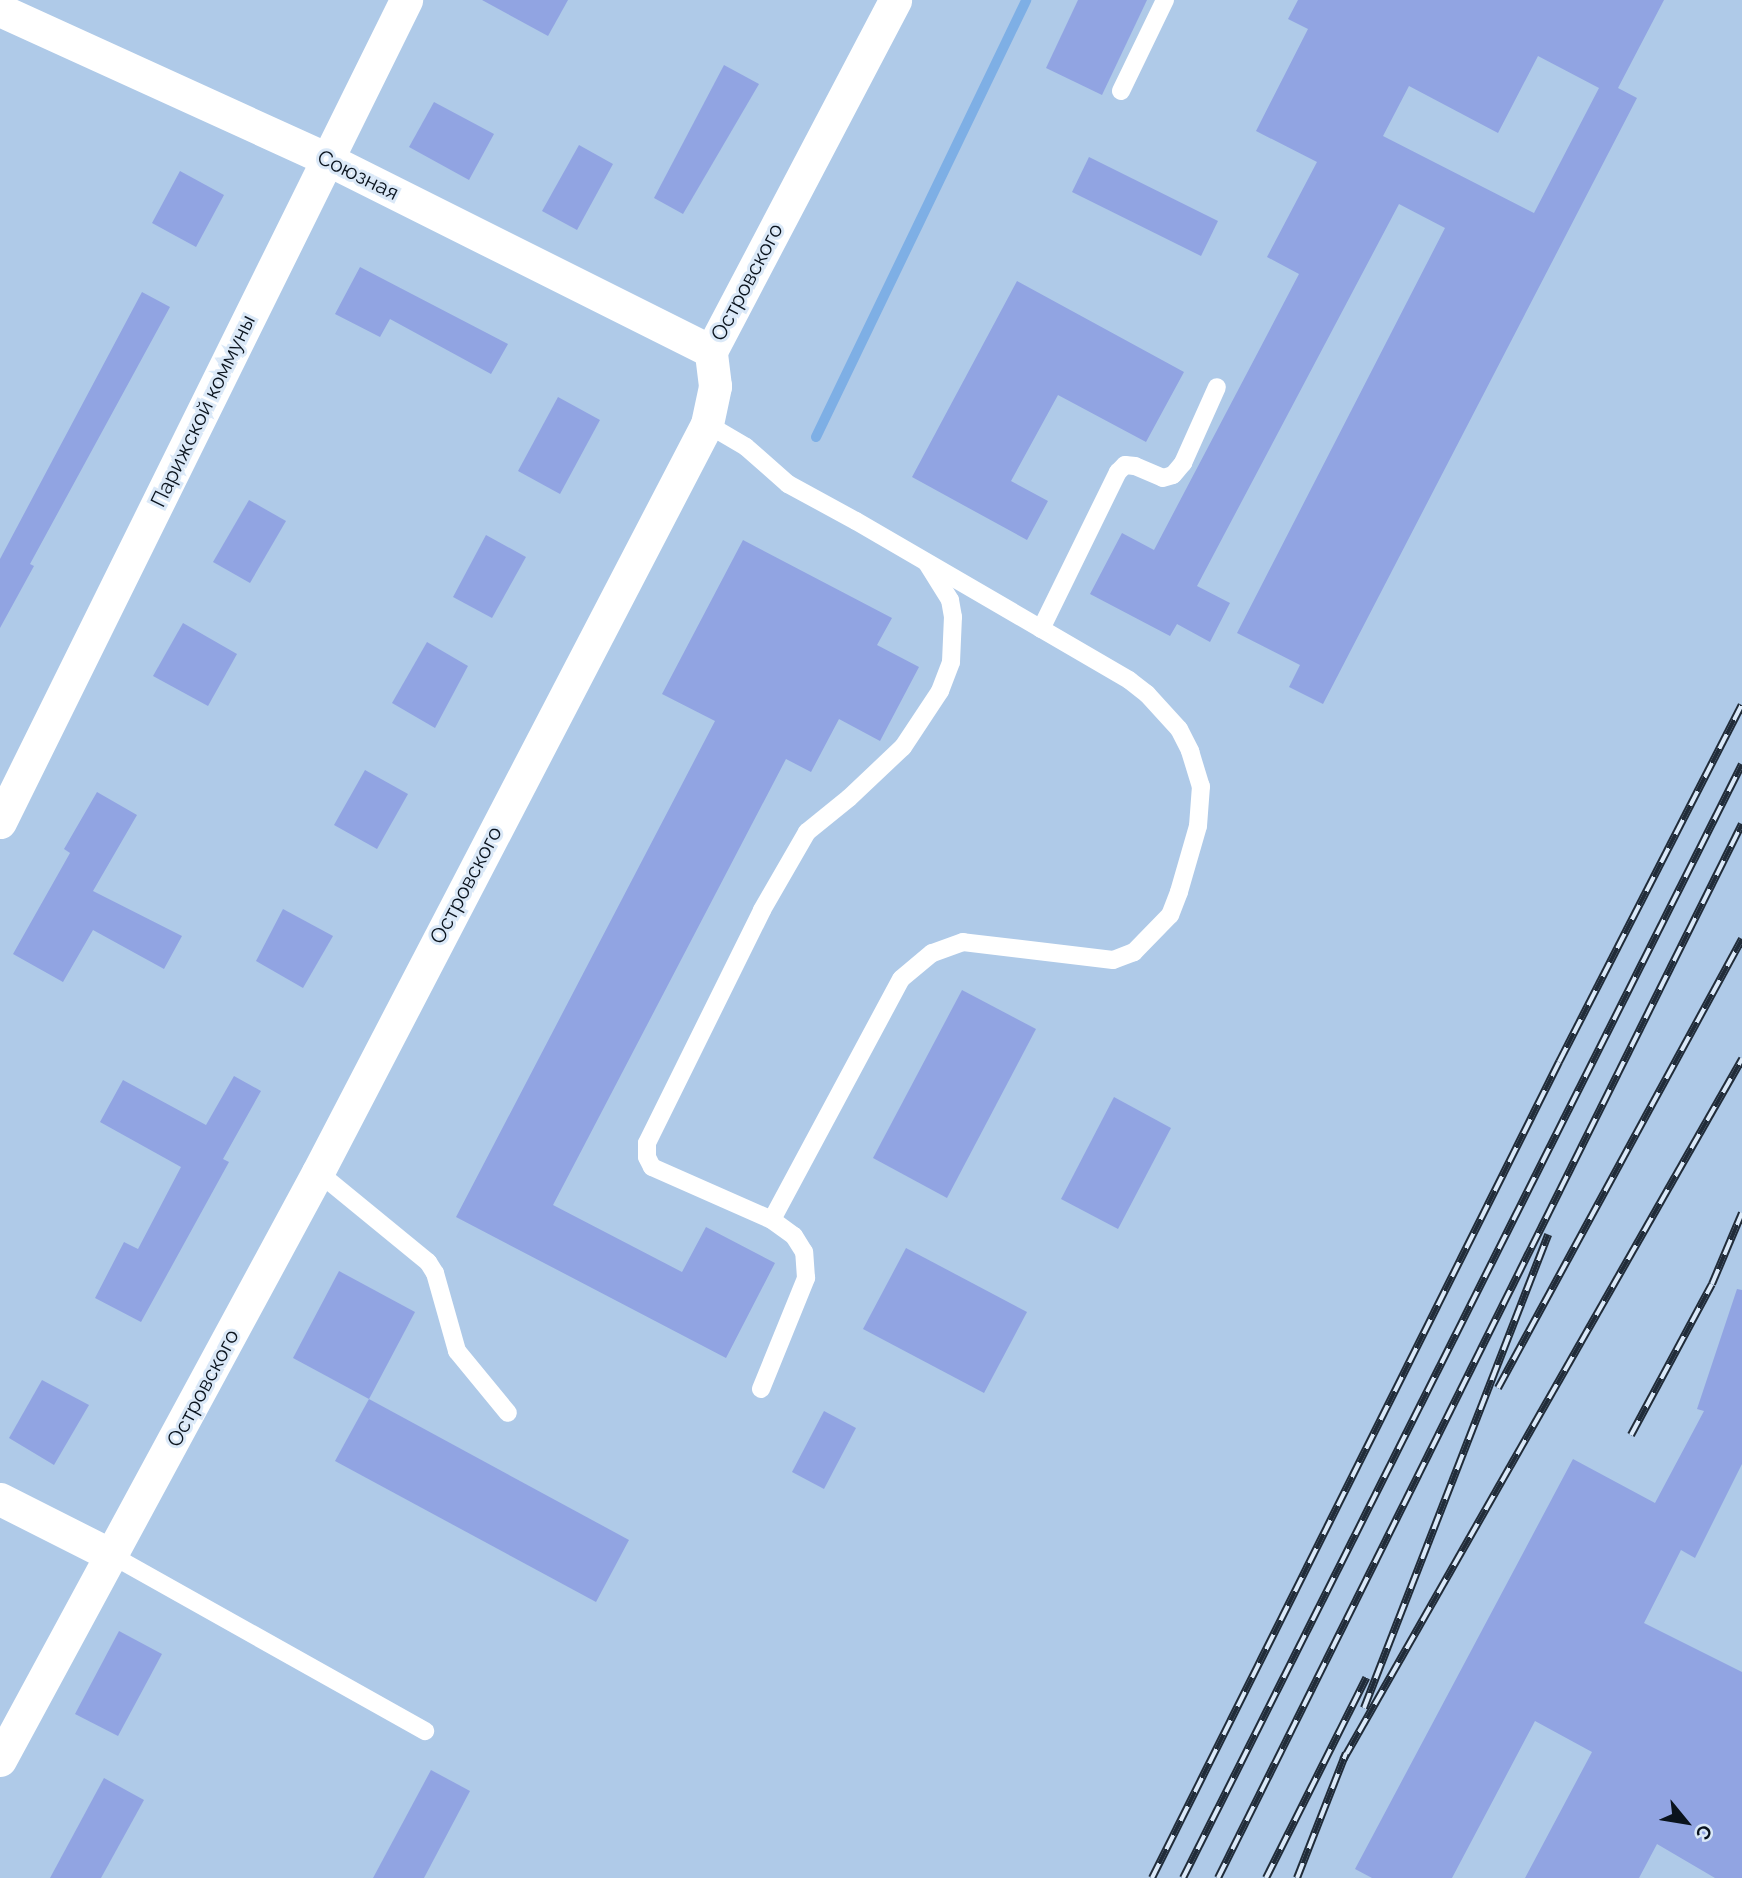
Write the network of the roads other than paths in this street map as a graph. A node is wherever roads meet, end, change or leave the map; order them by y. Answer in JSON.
{"nodes":[{"id":1,"x":406,"y":0,"type":"edge"},
{"id":2,"x":895,"y":0,"type":"edge"},
{"id":3,"x":1166,"y":0,"type":"edge"},
{"id":4,"x":0,"y":10,"type":"edge"},
{"id":5,"x":1121,"y":91,"type":"dead end"},
{"id":6,"x":327,"y":159,"type":"junction"},
{"id":7,"x":711,"y":351,"type":"junction"},
{"id":8,"x":1217,"y":387,"type":"dead end"},
{"id":9,"x":707,"y":424,"type":"junction"},
{"id":10,"x":927,"y":563,"type":"junction"},
{"id":11,"x":1041,"y":629,"type":"junction"},
{"id":12,"x":0,"y":822,"type":"edge"},
{"id":13,"x":318,"y":1172,"type":"junction"},
{"id":14,"x":772,"y":1220,"type":"junction"},
{"id":15,"x":761,"y":1389,"type":"dead end"},
{"id":16,"x":508,"y":1413,"type":"dead end"},
{"id":17,"x":0,"y":1499,"type":"edge"},
{"id":18,"x":113,"y":1556,"type":"junction"},
{"id":19,"x":425,"y":1731,"type":"dead end"},
{"id":20,"x":0,"y":1760,"type":"edge"}],
"edges":[{"from":1,"to":6,"type":"street","name":"Парижской коммуны"},
{"from":2,"to":7,"type":"street","name":"Островского"},
{"from":3,"to":5,"type":"lane"},
{"from":4,"to":6,"type":"street","name":"Союзная"},
{"from":6,"to":7,"type":"street","name":"Союзная"},
{"from":6,"to":12,"type":"street","name":"Парижской коммуны"},
{"from":7,"to":9,"type":"street","name":"Островского"},
{"from":8,"to":11,"type":"lane"},
{"from":9,"to":10,"type":"lane"},
{"from":9,"to":13,"type":"street","name":"Островского"},
{"from":10,"to":11,"type":"lane"},
{"from":10,"to":14,"type":"lane"},
{"from":11,"to":14,"type":"lane"},
{"from":13,"to":16,"type":"lane"},
{"from":13,"to":18,"type":"street","name":"Островского"},
{"from":14,"to":15,"type":"lane"},
{"from":17,"to":18,"type":"street"},
{"from":18,"to":19,"type":"lane"},
{"from":18,"to":20,"type":"street","name":"Островского"}]}
